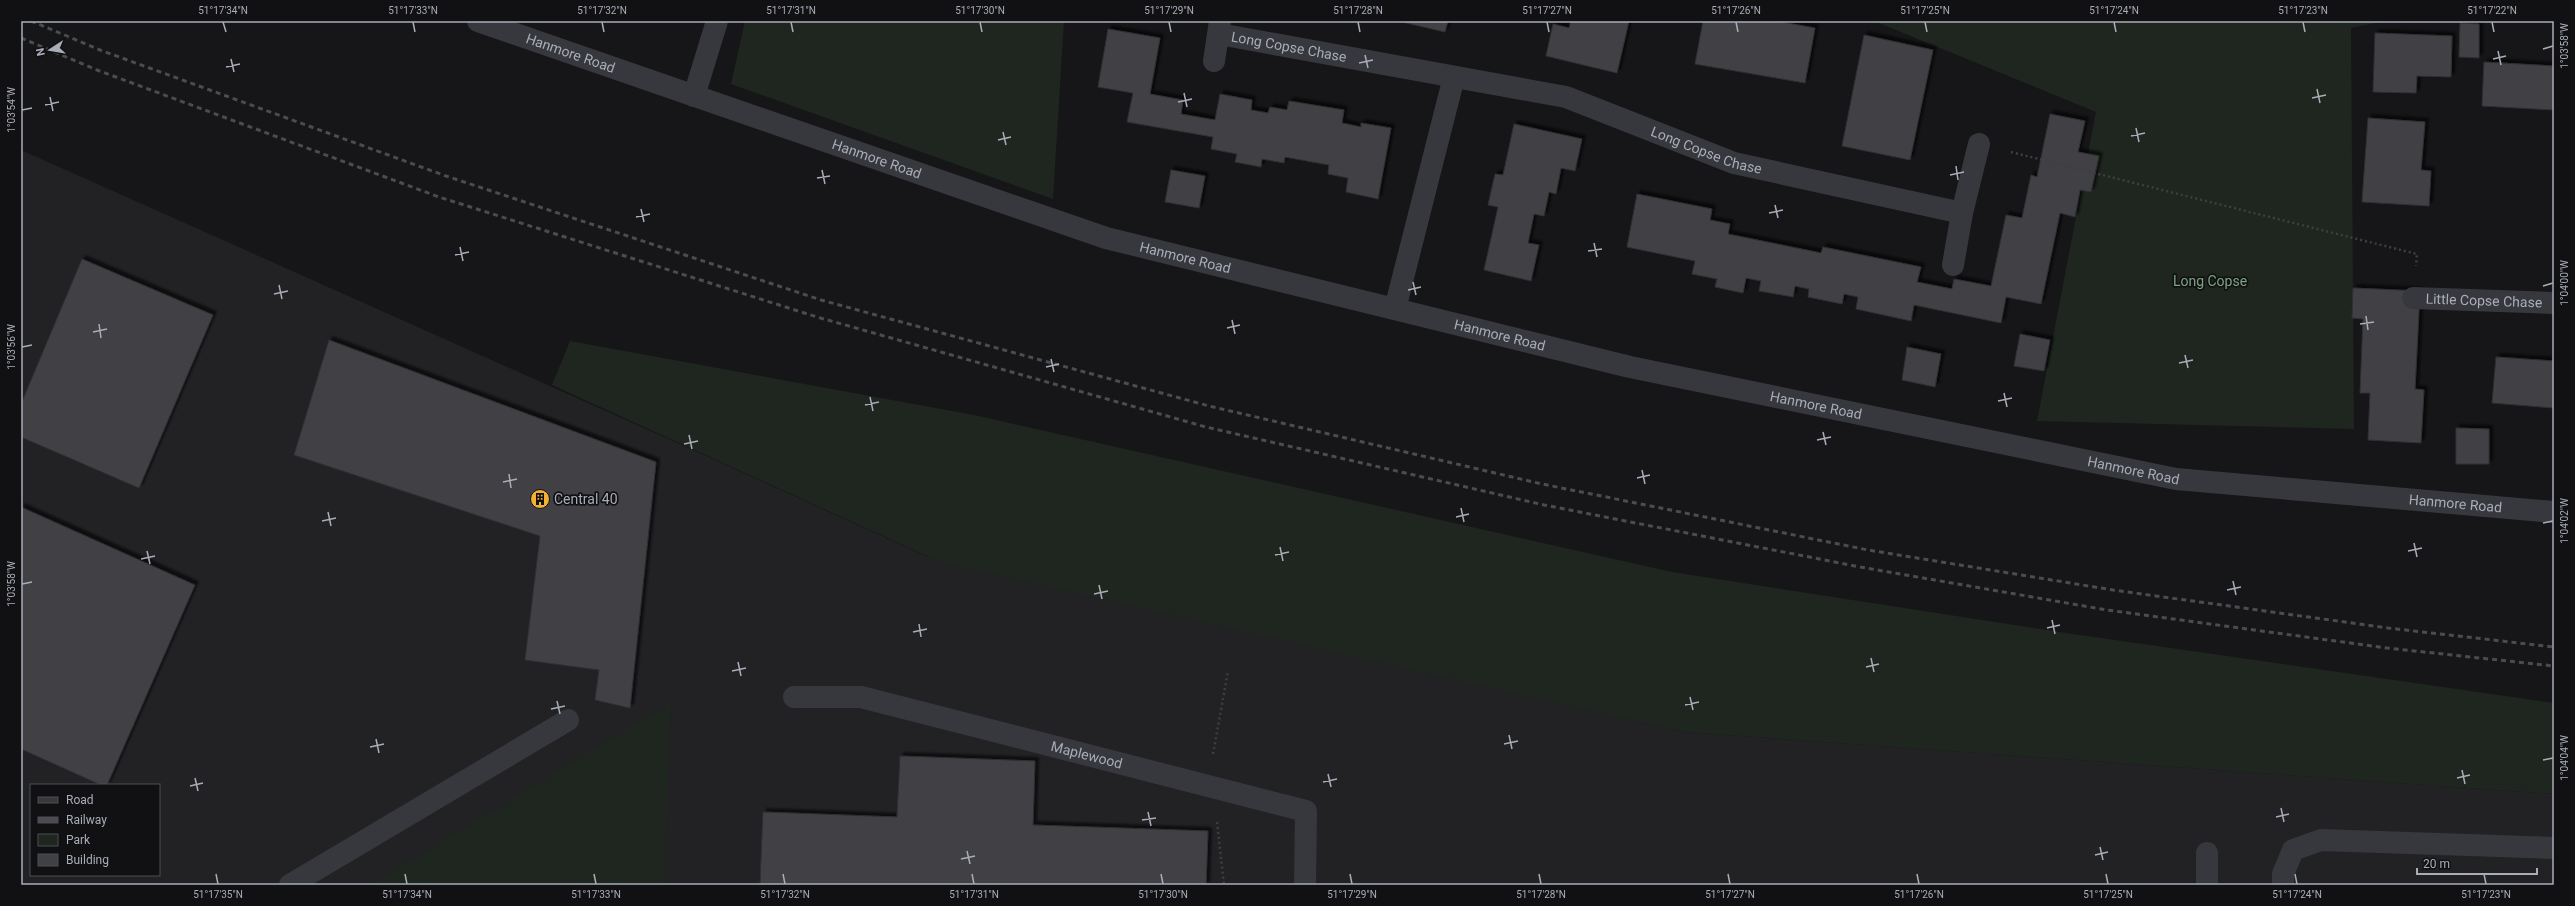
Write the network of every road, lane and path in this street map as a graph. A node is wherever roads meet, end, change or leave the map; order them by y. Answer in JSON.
{"nodes":[{"id":1,"x":478,"y":21,"type":"edge"},
{"id":2,"x":717,"y":21,"type":"edge"},
{"id":3,"x":1220,"y":27,"type":"edge"},
{"id":4,"x":1214,"y":60,"type":"dead end"},
{"id":5,"x":1454,"y":77,"type":"junction"},
{"id":6,"x":694,"y":96,"type":"junction"},
{"id":7,"x":1979,"y":144,"type":"joint"},
{"id":8,"x":1962,"y":213,"type":"junction"},
{"id":9,"x":1953,"y":265,"type":"dead end"},
{"id":10,"x":2413,"y":298,"type":"joint"},
{"id":11,"x":2554,"y":303,"type":"edge"},
{"id":12,"x":1395,"y":309,"type":"junction"},
{"id":13,"x":2554,"y":512,"type":"edge"},
{"id":14,"x":794,"y":697,"type":"dead end"},
{"id":15,"x":568,"y":720,"type":"dead end"},
{"id":16,"x":2554,"y":848,"type":"edge"},
{"id":17,"x":2207,"y":852,"type":"dead end"},
{"id":18,"x":290,"y":885,"type":"edge"},
{"id":19,"x":1305,"y":885,"type":"edge"},
{"id":20,"x":2207,"y":885,"type":"edge"},
{"id":21,"x":2283,"y":885,"type":"edge"}],
"edges":[{"from":1,"to":6,"type":"street","name":"Hanmore Road"},
{"from":2,"to":6,"type":"street"},
{"from":3,"to":4,"type":"street","name":"Long Copse Chase"},
{"from":3,"to":5,"type":"street","name":"Long Copse Chase"},
{"from":5,"to":8,"type":"street","name":"Long Copse Chase"},
{"from":5,"to":12,"type":"street"},
{"from":6,"to":12,"type":"street","name":"Hanmore Road"},
{"from":7,"to":8,"type":"street"},
{"from":7,"to":10,"type":"path"},
{"from":8,"to":9,"type":"street"},
{"from":10,"to":11,"type":"street","name":"Little Copse Chase"},
{"from":12,"to":13,"type":"street","name":"Hanmore Road"},
{"from":14,"to":19,"type":"street","name":"Maplewood"},
{"from":15,"to":18,"type":"street"},
{"from":16,"to":21,"type":"street"},
{"from":17,"to":20,"type":"street"}]}
